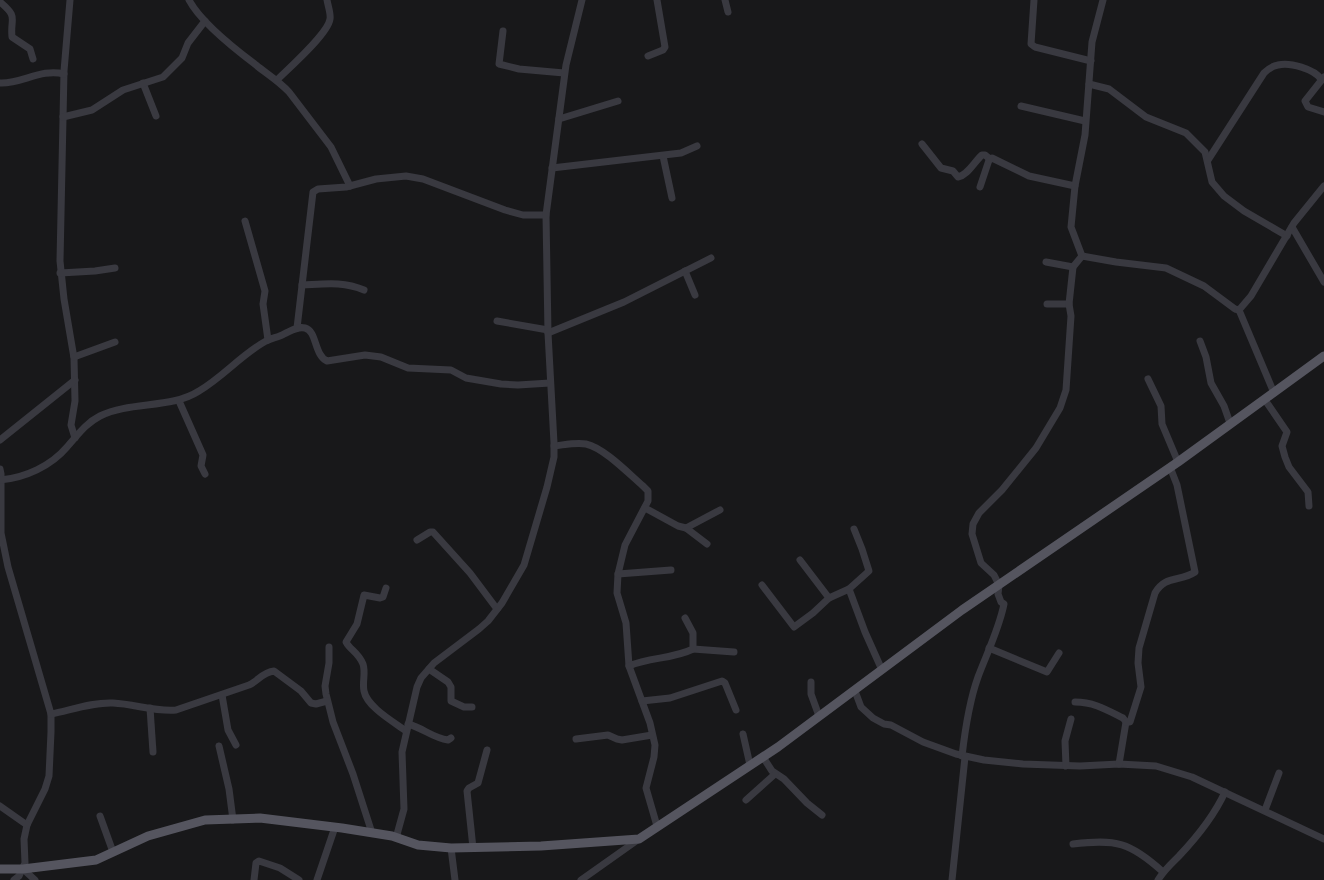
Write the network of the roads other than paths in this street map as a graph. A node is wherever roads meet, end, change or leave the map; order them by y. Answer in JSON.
{"nodes":[{"id":1,"x":70,"y":0,"type":"edge"},
{"id":2,"x":188,"y":0,"type":"edge"},
{"id":3,"x":327,"y":0,"type":"edge"},
{"id":4,"x":582,"y":0,"type":"edge"},
{"id":5,"x":657,"y":0,"type":"edge"},
{"id":6,"x":725,"y":0,"type":"edge"},
{"id":7,"x":1034,"y":0,"type":"edge"},
{"id":8,"x":1103,"y":0,"type":"edge"},
{"id":9,"x":0,"y":2,"type":"edge"},
{"id":10,"x":728,"y":12,"type":"dead end"},
{"id":11,"x":205,"y":21,"type":"junction"},
{"id":12,"x":502,"y":31,"type":"dead end"},
{"id":13,"x":648,"y":56,"type":"dead end"},
{"id":14,"x":33,"y":59,"type":"dead end"},
{"id":15,"x":1091,"y":61,"type":"junction"},
{"id":16,"x":564,"y":73,"type":"junction"},
{"id":17,"x":64,"y":74,"type":"junction"},
{"id":18,"x":1323,"y":78,"type":"edge"},
{"id":19,"x":277,"y":80,"type":"junction"},
{"id":20,"x":0,"y":83,"type":"edge"},
{"id":21,"x":143,"y":83,"type":"junction"},
{"id":22,"x":1089,"y":84,"type":"junction"},
{"id":23,"x":618,"y":101,"type":"dead end"},
{"id":24,"x":1021,"y":106,"type":"dead end"},
{"id":25,"x":1324,"y":112,"type":"edge"},
{"id":26,"x":156,"y":116,"type":"dead end"},
{"id":27,"x":63,"y":117,"type":"junction"},
{"id":28,"x":559,"y":120,"type":"junction"},
{"id":29,"x":1084,"y":121,"type":"junction"},
{"id":30,"x":922,"y":144,"type":"dead end"},
{"id":31,"x":697,"y":146,"type":"dead end"},
{"id":32,"x":663,"y":156,"type":"junction"},
{"id":33,"x":990,"y":158,"type":"junction"},
{"id":34,"x":1208,"y":160,"type":"junction"},
{"id":35,"x":552,"y":168,"type":"junction"},
{"id":36,"x":350,"y":186,"type":"junction"},
{"id":37,"x":1075,"y":186,"type":"junction"},
{"id":38,"x":1324,"y":186,"type":"edge"},
{"id":39,"x":980,"y":187,"type":"dead end"},
{"id":40,"x":672,"y":198,"type":"dead end"},
{"id":41,"x":546,"y":215,"type":"junction"},
{"id":42,"x":245,"y":221,"type":"dead end"},
{"id":43,"x":1292,"y":227,"type":"junction"},
{"id":44,"x":1287,"y":236,"type":"junction"},
{"id":45,"x":1082,"y":256,"type":"junction"},
{"id":46,"x":711,"y":258,"type":"dead end"},
{"id":47,"x":1046,"y":262,"type":"dead end"},
{"id":48,"x":1073,"y":267,"type":"junction"},
{"id":49,"x":115,"y":268,"type":"dead end"},
{"id":50,"x":685,"y":271,"type":"junction"},
{"id":51,"x":60,"y":273,"type":"junction"},
{"id":52,"x":1324,"y":282,"type":"edge"},
{"id":53,"x":302,"y":285,"type":"junction"},
{"id":54,"x":364,"y":290,"type":"dead end"},
{"id":55,"x":694,"y":295,"type":"dead end"},
{"id":56,"x":1047,"y":304,"type":"dead end"},
{"id":57,"x":1069,"y":304,"type":"junction"},
{"id":58,"x":1239,"y":310,"type":"junction"},
{"id":59,"x":497,"y":321,"type":"dead end"},
{"id":60,"x":297,"y":328,"type":"junction"},
{"id":61,"x":548,"y":331,"type":"junction"},
{"id":62,"x":268,"y":340,"type":"junction"},
{"id":63,"x":1200,"y":341,"type":"dead end"},
{"id":64,"x":114,"y":342,"type":"dead end"},
{"id":65,"x":1324,"y":356,"type":"edge"},
{"id":66,"x":74,"y":357,"type":"junction"},
{"id":67,"x":1148,"y":379,"type":"dead end"},
{"id":68,"x":75,"y":380,"type":"junction"},
{"id":69,"x":550,"y":382,"type":"junction"},
{"id":70,"x":1274,"y":393,"type":"junction"},
{"id":71,"x":1265,"y":400,"type":"junction"},
{"id":72,"x":179,"y":401,"type":"junction"},
{"id":73,"x":1230,"y":424,"type":"junction"},
{"id":74,"x":75,"y":438,"type":"junction"},
{"id":75,"x":0,"y":440,"type":"edge"},
{"id":76,"x":554,"y":446,"type":"junction"},
{"id":77,"x":1178,"y":462,"type":"junction"},
{"id":78,"x":1170,"y":467,"type":"junction"},
{"id":79,"x":0,"y":469,"type":"edge"},
{"id":80,"x":205,"y":474,"type":"dead end"},
{"id":81,"x":0,"y":480,"type":"edge"},
{"id":82,"x":1309,"y":506,"type":"dead end"},
{"id":83,"x":645,"y":508,"type":"junction"},
{"id":84,"x":720,"y":510,"type":"dead end"},
{"id":85,"x":686,"y":528,"type":"junction"},
{"id":86,"x":854,"y":529,"type":"dead end"},
{"id":87,"x":417,"y":540,"type":"dead end"},
{"id":88,"x":707,"y":544,"type":"dead end"},
{"id":89,"x":800,"y":560,"type":"dead end"},
{"id":90,"x":671,"y":570,"type":"dead end"},
{"id":91,"x":618,"y":574,"type":"junction"},
{"id":92,"x":762,"y":585,"type":"dead end"},
{"id":93,"x":998,"y":585,"type":"junction"},
{"id":94,"x":386,"y":588,"type":"dead end"},
{"id":95,"x":849,"y":589,"type":"junction"},
{"id":96,"x":829,"y":598,"type":"junction"},
{"id":97,"x":497,"y":609,"type":"junction"},
{"id":98,"x":685,"y":618,"type":"dead end"},
{"id":99,"x":329,"y":647,"type":"dead end"},
{"id":100,"x":990,"y":648,"type":"junction"},
{"id":101,"x":693,"y":649,"type":"junction"},
{"id":102,"x":734,"y":652,"type":"dead end"},
{"id":103,"x":1059,"y":653,"type":"dead end"},
{"id":104,"x":629,"y":666,"type":"junction"},
{"id":105,"x":429,"y":669,"type":"junction"},
{"id":106,"x":882,"y":670,"type":"junction"},
{"id":107,"x":811,"y":682,"type":"dead end"},
{"id":108,"x":855,"y":691,"type":"junction"},
{"id":109,"x":222,"y":695,"type":"junction"},
{"id":110,"x":327,"y":701,"type":"junction"},
{"id":111,"x":642,"y":701,"type":"junction"},
{"id":112,"x":1075,"y":702,"type":"dead end"},
{"id":113,"x":472,"y":707,"type":"dead end"},
{"id":114,"x":150,"y":708,"type":"junction"},
{"id":115,"x":736,"y":710,"type":"dead end"},
{"id":116,"x":51,"y":714,"type":"junction"},
{"id":117,"x":819,"y":716,"type":"junction"},
{"id":118,"x":1070,"y":719,"type":"dead end"},
{"id":119,"x":1126,"y":722,"type":"junction"},
{"id":120,"x":407,"y":728,"type":"junction"},
{"id":121,"x":743,"y":734,"type":"dead end"},
{"id":122,"x":652,"y":735,"type":"junction"},
{"id":123,"x":451,"y":738,"type":"dead end"},
{"id":124,"x":576,"y":739,"type":"dead end"},
{"id":125,"x":236,"y":744,"type":"dead end"},
{"id":126,"x":219,"y":746,"type":"dead end"},
{"id":127,"x":487,"y":750,"type":"dead end"},
{"id":128,"x":153,"y":752,"type":"dead end"},
{"id":129,"x":763,"y":756,"type":"junction"},
{"id":130,"x":964,"y":757,"type":"junction"},
{"id":131,"x":1119,"y":764,"type":"junction"},
{"id":132,"x":750,"y":766,"type":"junction"},
{"id":133,"x":1066,"y":766,"type":"junction"},
{"id":134,"x":1279,"y":773,"type":"dead end"},
{"id":135,"x":775,"y":774,"type":"junction"},
{"id":136,"x":1225,"y":792,"type":"junction"},
{"id":137,"x":746,"y":800,"type":"dead end"},
{"id":138,"x":0,"y":806,"type":"edge"},
{"id":139,"x":1265,"y":810,"type":"junction"},
{"id":140,"x":822,"y":815,"type":"dead end"},
{"id":141,"x":100,"y":816,"type":"dead end"},
{"id":142,"x":233,"y":820,"type":"junction"},
{"id":143,"x":27,"y":825,"type":"junction"},
{"id":144,"x":657,"y":826,"type":"junction"},
{"id":145,"x":335,"y":827,"type":"junction"},
{"id":146,"x":372,"y":833,"type":"junction"},
{"id":147,"x":396,"y":838,"type":"junction"},
{"id":148,"x":639,"y":839,"type":"junction"},
{"id":149,"x":1324,"y":839,"type":"edge"},
{"id":150,"x":1073,"y":844,"type":"dead end"},
{"id":151,"x":451,"y":848,"type":"junction"},
{"id":152,"x":473,"y":848,"type":"junction"},
{"id":153,"x":113,"y":852,"type":"junction"},
{"id":154,"x":0,"y":868,"type":"edge"},
{"id":155,"x":23,"y":869,"type":"junction"},
{"id":156,"x":1163,"y":872,"type":"junction"},
{"id":157,"x":14,"y":880,"type":"edge"},
{"id":158,"x":35,"y":880,"type":"edge"},
{"id":159,"x":254,"y":880,"type":"edge"},
{"id":160,"x":299,"y":880,"type":"edge"},
{"id":161,"x":317,"y":880,"type":"edge"},
{"id":162,"x":455,"y":880,"type":"edge"},
{"id":163,"x":581,"y":880,"type":"edge"},
{"id":164,"x":952,"y":880,"type":"edge"},
{"id":165,"x":1158,"y":880,"type":"edge"}],
"edges":[{"from":1,"to":17,"type":"street"},
{"from":2,"to":11,"type":"street"},
{"from":3,"to":19,"type":"street"},
{"from":4,"to":16,"type":"street"},
{"from":5,"to":13,"type":"street"},
{"from":6,"to":10,"type":"street"},
{"from":7,"to":15,"type":"street"},
{"from":8,"to":15,"type":"street"},
{"from":9,"to":14,"type":"street"},
{"from":11,"to":19,"type":"street"},
{"from":11,"to":21,"type":"street"},
{"from":12,"to":16,"type":"street"},
{"from":15,"to":22,"type":"street"},
{"from":16,"to":28,"type":"street"},
{"from":17,"to":20,"type":"street"},
{"from":17,"to":27,"type":"street"},
{"from":18,"to":25,"type":"street"},
{"from":18,"to":34,"type":"street"},
{"from":19,"to":36,"type":"street"},
{"from":21,"to":26,"type":"street"},
{"from":21,"to":27,"type":"street"},
{"from":22,"to":29,"type":"street"},
{"from":22,"to":34,"type":"street"},
{"from":23,"to":28,"type":"street"},
{"from":24,"to":29,"type":"street"},
{"from":27,"to":51,"type":"street"},
{"from":28,"to":35,"type":"street"},
{"from":29,"to":37,"type":"street"},
{"from":30,"to":33,"type":"street"},
{"from":31,"to":32,"type":"street"},
{"from":32,"to":35,"type":"street"},
{"from":32,"to":40,"type":"street"},
{"from":33,"to":37,"type":"street"},
{"from":33,"to":39,"type":"street"},
{"from":34,"to":44,"type":"street"},
{"from":35,"to":41,"type":"street"},
{"from":36,"to":41,"type":"street"},
{"from":36,"to":53,"type":"street"},
{"from":37,"to":45,"type":"street"},
{"from":38,"to":43,"type":"street"},
{"from":41,"to":61,"type":"street"},
{"from":42,"to":62,"type":"street"},
{"from":43,"to":44,"type":"street"},
{"from":43,"to":52,"type":"street"},
{"from":44,"to":58,"type":"street"},
{"from":45,"to":48,"type":"street"},
{"from":45,"to":58,"type":"street"},
{"from":46,"to":50,"type":"street"},
{"from":47,"to":48,"type":"street"},
{"from":48,"to":57,"type":"street"},
{"from":49,"to":51,"type":"street"},
{"from":50,"to":55,"type":"street"},
{"from":50,"to":61,"type":"street"},
{"from":51,"to":66,"type":"street"},
{"from":53,"to":54,"type":"street"},
{"from":53,"to":60,"type":"street"},
{"from":56,"to":57,"type":"street"},
{"from":57,"to":93,"type":"street"},
{"from":58,"to":70,"type":"street"},
{"from":59,"to":61,"type":"street"},
{"from":60,"to":62,"type":"street"},
{"from":60,"to":69,"type":"street"},
{"from":61,"to":69,"type":"street"},
{"from":62,"to":72,"type":"street"},
{"from":63,"to":73,"type":"street"},
{"from":64,"to":66,"type":"street"},
{"from":65,"to":70,"type":"main road"},
{"from":66,"to":68,"type":"street"},
{"from":67,"to":77,"type":"street"},
{"from":68,"to":74,"type":"street"},
{"from":68,"to":75,"type":"street"},
{"from":69,"to":76,"type":"street"},
{"from":70,"to":71,"type":"main road"},
{"from":71,"to":73,"type":"main road"},
{"from":71,"to":82,"type":"street"},
{"from":72,"to":74,"type":"street"},
{"from":72,"to":80,"type":"street"},
{"from":73,"to":77,"type":"main road"},
{"from":74,"to":81,"type":"street"},
{"from":76,"to":83,"type":"street"},
{"from":76,"to":97,"type":"street"},
{"from":77,"to":78,"type":"main road"},
{"from":78,"to":93,"type":"main road"},
{"from":78,"to":119,"type":"street"},
{"from":79,"to":81,"type":"street"},
{"from":81,"to":116,"type":"street"},
{"from":83,"to":85,"type":"street"},
{"from":83,"to":91,"type":"street"},
{"from":84,"to":85,"type":"street"},
{"from":85,"to":88,"type":"street"},
{"from":86,"to":95,"type":"street"},
{"from":87,"to":97,"type":"street"},
{"from":89,"to":96,"type":"street"},
{"from":90,"to":91,"type":"street"},
{"from":91,"to":104,"type":"street"},
{"from":92,"to":96,"type":"street"},
{"from":93,"to":100,"type":"street"},
{"from":93,"to":106,"type":"main road"},
{"from":94,"to":120,"type":"street"},
{"from":95,"to":96,"type":"street"},
{"from":95,"to":106,"type":"street"},
{"from":97,"to":105,"type":"street"},
{"from":98,"to":101,"type":"street"},
{"from":99,"to":110,"type":"street"},
{"from":100,"to":103,"type":"street"},
{"from":100,"to":130,"type":"street"},
{"from":101,"to":102,"type":"street"},
{"from":101,"to":104,"type":"street"},
{"from":104,"to":111,"type":"street"},
{"from":105,"to":113,"type":"street"},
{"from":105,"to":120,"type":"street"},
{"from":106,"to":108,"type":"main road"},
{"from":107,"to":117,"type":"street"},
{"from":108,"to":117,"type":"main road"},
{"from":108,"to":130,"type":"street"},
{"from":109,"to":110,"type":"street"},
{"from":109,"to":114,"type":"street"},
{"from":109,"to":125,"type":"street"},
{"from":110,"to":146,"type":"street"},
{"from":111,"to":115,"type":"street"},
{"from":111,"to":122,"type":"street"},
{"from":112,"to":119,"type":"street"},
{"from":114,"to":116,"type":"street"},
{"from":114,"to":128,"type":"street"},
{"from":116,"to":143,"type":"street"},
{"from":117,"to":129,"type":"main road"},
{"from":118,"to":133,"type":"street"},
{"from":119,"to":131,"type":"street"},
{"from":120,"to":123,"type":"street"},
{"from":120,"to":147,"type":"street"},
{"from":121,"to":132,"type":"street"},
{"from":122,"to":124,"type":"street"},
{"from":122,"to":144,"type":"street"},
{"from":126,"to":142,"type":"street"},
{"from":127,"to":152,"type":"street"},
{"from":129,"to":132,"type":"main road"},
{"from":129,"to":135,"type":"street"},
{"from":130,"to":133,"type":"street"},
{"from":130,"to":164,"type":"street"},
{"from":131,"to":133,"type":"street"},
{"from":131,"to":136,"type":"street"},
{"from":132,"to":144,"type":"main road"},
{"from":134,"to":139,"type":"street"},
{"from":135,"to":137,"type":"street"},
{"from":135,"to":140,"type":"street"},
{"from":136,"to":139,"type":"street"},
{"from":136,"to":156,"type":"street"},
{"from":138,"to":143,"type":"street"},
{"from":139,"to":149,"type":"street"},
{"from":141,"to":153,"type":"street"},
{"from":142,"to":145,"type":"main road"},
{"from":142,"to":153,"type":"main road"},
{"from":143,"to":155,"type":"street"},
{"from":144,"to":148,"type":"main road"},
{"from":145,"to":146,"type":"main road"},
{"from":145,"to":161,"type":"street"},
{"from":146,"to":147,"type":"main road"},
{"from":147,"to":151,"type":"main road"},
{"from":148,"to":152,"type":"main road"},
{"from":148,"to":163,"type":"street"},
{"from":150,"to":156,"type":"street"},
{"from":151,"to":152,"type":"main road"},
{"from":151,"to":162,"type":"street"},
{"from":153,"to":155,"type":"main road"},
{"from":154,"to":155,"type":"main road"},
{"from":155,"to":157,"type":"street"},
{"from":155,"to":158,"type":"street"},
{"from":156,"to":165,"type":"street"},
{"from":159,"to":160,"type":"street"}]}
